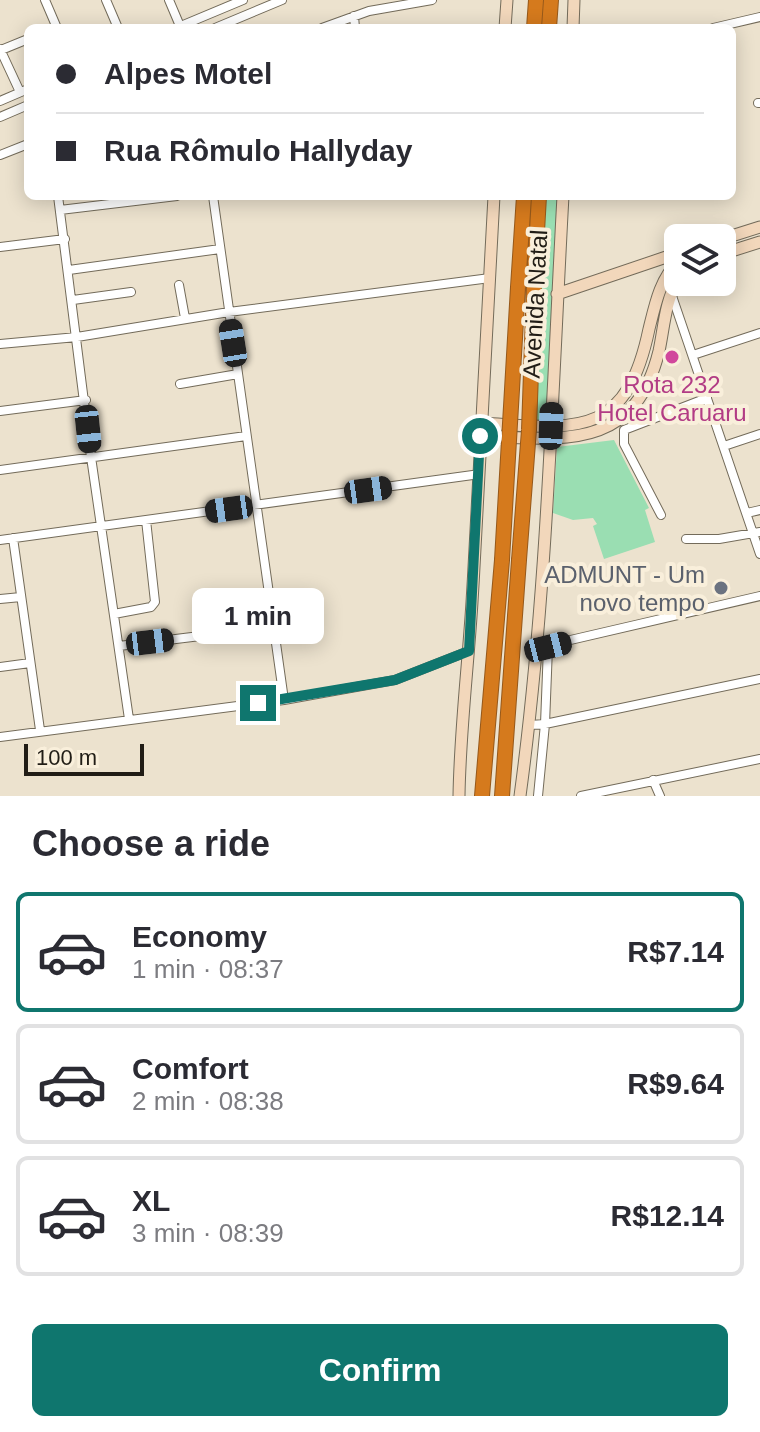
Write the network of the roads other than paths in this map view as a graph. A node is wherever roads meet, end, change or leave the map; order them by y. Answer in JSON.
{"nodes":[{"id":1,"x":45,"y":0,"type":"edge"},
{"id":2,"x":106,"y":0,"type":"edge"},
{"id":3,"x":169,"y":0,"type":"edge"},
{"id":4,"x":243,"y":0,"type":"edge"},
{"id":5,"x":282,"y":0,"type":"edge"},
{"id":6,"x":364,"y":0,"type":"edge"},
{"id":7,"x":432,"y":0,"type":"edge"},
{"id":8,"x":507,"y":0,"type":"edge"},
{"id":9,"x":536,"y":0,"type":"edge"},
{"id":10,"x":551,"y":0,"type":"edge"},
{"id":11,"x":574,"y":0,"type":"edge"},
{"id":12,"x":369,"y":11,"type":"junction"},
{"id":13,"x":354,"y":16,"type":"junction"},
{"id":14,"x":760,"y":17,"type":"edge"},
{"id":15,"x":55,"y":24,"type":"edge"},
{"id":16,"x":116,"y":24,"type":"edge"},
{"id":17,"x":177,"y":24,"type":"edge"},
{"id":18,"x":185,"y":24,"type":"edge"},
{"id":19,"x":225,"y":24,"type":"edge"},
{"id":20,"x":333,"y":24,"type":"edge"},
{"id":21,"x":355,"y":24,"type":"edge"},
{"id":22,"x":505,"y":24,"type":"edge"},
{"id":23,"x":534,"y":24,"type":"edge"},
{"id":24,"x":549,"y":24,"type":"edge"},
{"id":25,"x":577,"y":24,"type":"edge"},
{"id":26,"x":730,"y":24,"type":"edge"},
{"id":27,"x":24,"y":40,"type":"edge"},
{"id":28,"x":0,"y":49,"type":"edge"},
{"id":29,"x":24,"y":90,"type":"edge"},
{"id":30,"x":0,"y":101,"type":"edge"},
{"id":31,"x":24,"y":107,"type":"edge"},
{"id":32,"x":0,"y":117,"type":"edge"},
{"id":33,"x":24,"y":146,"type":"edge"},
{"id":34,"x":0,"y":155,"type":"edge"},
{"id":35,"x":59,"y":200,"type":"edge"},
{"id":36,"x":144,"y":200,"type":"edge"},
{"id":37,"x":214,"y":200,"type":"edge"},
{"id":38,"x":494,"y":200,"type":"edge"},
{"id":39,"x":524,"y":200,"type":"edge"},
{"id":40,"x":539,"y":200,"type":"edge"},
{"id":41,"x":563,"y":200,"type":"edge"},
{"id":42,"x":60,"y":210,"type":"junction"},
{"id":43,"x":760,"y":227,"type":"edge"},
{"id":44,"x":736,"y":235,"type":"edge"},
{"id":45,"x":65,"y":239,"type":"junction"},
{"id":46,"x":760,"y":242,"type":"edge"},
{"id":47,"x":0,"y":247,"type":"edge"},
{"id":48,"x":220,"y":249,"type":"junction"},
{"id":49,"x":736,"y":250,"type":"edge"},
{"id":50,"x":664,"y":258,"type":"edge"},
{"id":51,"x":69,"y":270,"type":"junction"},
{"id":52,"x":490,"y":278,"type":"junction"},
{"id":53,"x":664,"y":281,"type":"edge"},
{"id":54,"x":179,"y":285,"type":"dead end"},
{"id":55,"x":131,"y":292,"type":"dead end"},
{"id":56,"x":557,"y":294,"type":"junction"},
{"id":57,"x":670,"y":296,"type":"edge"},
{"id":58,"x":672,"y":296,"type":"edge"},
{"id":59,"x":73,"y":300,"type":"junction"},
{"id":60,"x":229,"y":312,"type":"junction"},
{"id":61,"x":185,"y":318,"type":"junction"},
{"id":62,"x":760,"y":333,"type":"edge"},
{"id":63,"x":77,"y":337,"type":"junction"},
{"id":64,"x":0,"y":344,"type":"edge"},
{"id":65,"x":693,"y":355,"type":"junction"},
{"id":66,"x":238,"y":374,"type":"junction"},
{"id":67,"x":180,"y":384,"type":"dead end"},
{"id":68,"x":707,"y":398,"type":"junction"},
{"id":69,"x":86,"y":400,"type":"junction"},
{"id":70,"x":0,"y":411,"type":"edge"},
{"id":71,"x":481,"y":429,"type":"junction"},
{"id":72,"x":551,"y":432,"type":"junction"},
{"id":73,"x":760,"y":434,"type":"edge"},
{"id":74,"x":246,"y":436,"type":"junction"},
{"id":75,"x":724,"y":446,"type":"junction"},
{"id":76,"x":91,"y":457,"type":"junction"},
{"id":77,"x":0,"y":470,"type":"edge"},
{"id":78,"x":480,"y":474,"type":"junction"},
{"id":79,"x":256,"y":506,"type":"junction"},
{"id":80,"x":760,"y":510,"type":"edge"},
{"id":81,"x":747,"y":513,"type":"junction"},
{"id":82,"x":661,"y":515,"type":"dead end"},
{"id":83,"x":146,"y":520,"type":"junction"},
{"id":84,"x":102,"y":526,"type":"junction"},
{"id":85,"x":757,"y":534,"type":"edge"},
{"id":86,"x":13,"y":538,"type":"junction"},
{"id":87,"x":686,"y":539,"type":"dead end"},
{"id":88,"x":0,"y":540,"type":"edge"},
{"id":89,"x":760,"y":554,"type":"edge"},
{"id":90,"x":760,"y":596,"type":"edge"},
{"id":91,"x":21,"y":597,"type":"junction"},
{"id":92,"x":0,"y":599,"type":"edge"},
{"id":93,"x":114,"y":614,"type":"junction"},
{"id":94,"x":273,"y":627,"type":"junction"},
{"id":95,"x":119,"y":646,"type":"junction"},
{"id":96,"x":542,"y":648,"type":"junction"},
{"id":97,"x":469,"y":651,"type":"junction"},
{"id":98,"x":30,"y":663,"type":"junction"},
{"id":99,"x":0,"y":667,"type":"edge"},
{"id":100,"x":760,"y":679,"type":"edge"},
{"id":101,"x":284,"y":700,"type":"junction"},
{"id":102,"x":129,"y":719,"type":"junction"},
{"id":103,"x":545,"y":724,"type":"junction"},
{"id":104,"x":530,"y":725,"type":"junction"},
{"id":105,"x":40,"y":730,"type":"junction"},
{"id":106,"x":0,"y":737,"type":"edge"},
{"id":107,"x":760,"y":759,"type":"edge"},
{"id":108,"x":653,"y":780,"type":"junction"},
{"id":109,"x":609,"y":793,"type":"edge"},
{"id":110,"x":459,"y":796,"type":"edge"},
{"id":111,"x":482,"y":796,"type":"edge"},
{"id":112,"x":502,"y":796,"type":"edge"},
{"id":113,"x":520,"y":796,"type":"edge"},
{"id":114,"x":538,"y":796,"type":"edge"},
{"id":115,"x":581,"y":796,"type":"edge"},
{"id":116,"x":660,"y":796,"type":"edge"}],
"edges":[{"from":1,"to":15,"type":"street"},
{"from":2,"to":16,"type":"street"},
{"from":3,"to":17,"type":"street"},
{"from":4,"to":18,"type":"street"},
{"from":5,"to":19,"type":"street"},
{"from":6,"to":12,"type":"street"},
{"from":7,"to":12,"type":"street"},
{"from":8,"to":22,"type":"street"},
{"from":9,"to":23,"type":"highway"},
{"from":10,"to":24,"type":"highway"},
{"from":11,"to":25,"type":"street"},
{"from":12,"to":13,"type":"street"},
{"from":13,"to":20,"type":"street"},
{"from":13,"to":21,"type":"street"},
{"from":14,"to":26,"type":"street"},
{"from":27,"to":28,"type":"street"},
{"from":28,"to":29,"type":"street"},
{"from":29,"to":30,"type":"street"},
{"from":31,"to":32,"type":"street"},
{"from":33,"to":34,"type":"street"},
{"from":35,"to":42,"type":"street"},
{"from":36,"to":42,"type":"street"},
{"from":37,"to":48,"type":"street"},
{"from":38,"to":52,"type":"street"},
{"from":39,"to":111,"type":"highway","bridge":true},
{"from":40,"to":112,"type":"highway","bridge":true},
{"from":41,"to":56,"type":"street","name":"Avenida Natal"},
{"from":42,"to":45,"type":"street"},
{"from":43,"to":44,"type":"street"},
{"from":45,"to":47,"type":"street"},
{"from":45,"to":51,"type":"street"},
{"from":46,"to":49,"type":"street"},
{"from":48,"to":51,"type":"street"},
{"from":48,"to":60,"type":"street"},
{"from":50,"to":56,"type":"street"},
{"from":51,"to":59,"type":"street"},
{"from":52,"to":60,"type":"street"},
{"from":52,"to":71,"type":"street"},
{"from":53,"to":72,"type":"street"},
{"from":54,"to":61,"type":"street"},
{"from":55,"to":59,"type":"street"},
{"from":56,"to":72,"type":"street","name":"Avenida Natal"},
{"from":57,"to":72,"type":"street"},
{"from":58,"to":65,"type":"street"},
{"from":59,"to":63,"type":"street"},
{"from":60,"to":61,"type":"street"},
{"from":60,"to":66,"type":"street"},
{"from":61,"to":63,"type":"street"},
{"from":62,"to":65,"type":"street"},
{"from":63,"to":64,"type":"street"},
{"from":63,"to":69,"type":"street"},
{"from":65,"to":68,"type":"street"},
{"from":66,"to":67,"type":"street"},
{"from":66,"to":74,"type":"street"},
{"from":68,"to":75,"type":"street"},
{"from":68,"to":82,"type":"street"},
{"from":69,"to":70,"type":"street"},
{"from":69,"to":76,"type":"street"},
{"from":71,"to":72,"type":"street"},
{"from":71,"to":78,"type":"street"},
{"from":72,"to":96,"type":"street","name":"Avenida Natal"},
{"from":73,"to":75,"type":"street"},
{"from":74,"to":76,"type":"street"},
{"from":74,"to":79,"type":"street"},
{"from":75,"to":81,"type":"street"},
{"from":76,"to":77,"type":"street"},
{"from":76,"to":84,"type":"street"},
{"from":78,"to":79,"type":"street"},
{"from":78,"to":97,"type":"street"},
{"from":79,"to":83,"type":"street"},
{"from":79,"to":94,"type":"street"},
{"from":80,"to":81,"type":"street"},
{"from":81,"to":85,"type":"street"},
{"from":83,"to":84,"type":"street"},
{"from":83,"to":93,"type":"street"},
{"from":84,"to":86,"type":"street"},
{"from":84,"to":93,"type":"street"},
{"from":85,"to":87,"type":"street"},
{"from":85,"to":89,"type":"street"},
{"from":86,"to":88,"type":"street"},
{"from":86,"to":91,"type":"street"},
{"from":90,"to":96,"type":"street"},
{"from":91,"to":92,"type":"street"},
{"from":91,"to":98,"type":"street"},
{"from":93,"to":95,"type":"street"},
{"from":94,"to":95,"type":"street"},
{"from":94,"to":101,"type":"street"},
{"from":95,"to":102,"type":"street"},
{"from":96,"to":103,"type":"street"},
{"from":96,"to":104,"type":"street","name":"Avenida Natal"},
{"from":97,"to":101,"type":"street"},
{"from":97,"to":110,"type":"street"},
{"from":98,"to":99,"type":"street"},
{"from":98,"to":105,"type":"street"},
{"from":100,"to":103,"type":"street"},
{"from":101,"to":102,"type":"street"},
{"from":102,"to":105,"type":"street"},
{"from":103,"to":104,"type":"street"},
{"from":103,"to":114,"type":"street"},
{"from":104,"to":113,"type":"street","name":"Avenida Natal"},
{"from":105,"to":106,"type":"street"},
{"from":107,"to":108,"type":"street"},
{"from":108,"to":109,"type":"street"},
{"from":108,"to":116,"type":"street"},
{"from":109,"to":115,"type":"street"}]}
